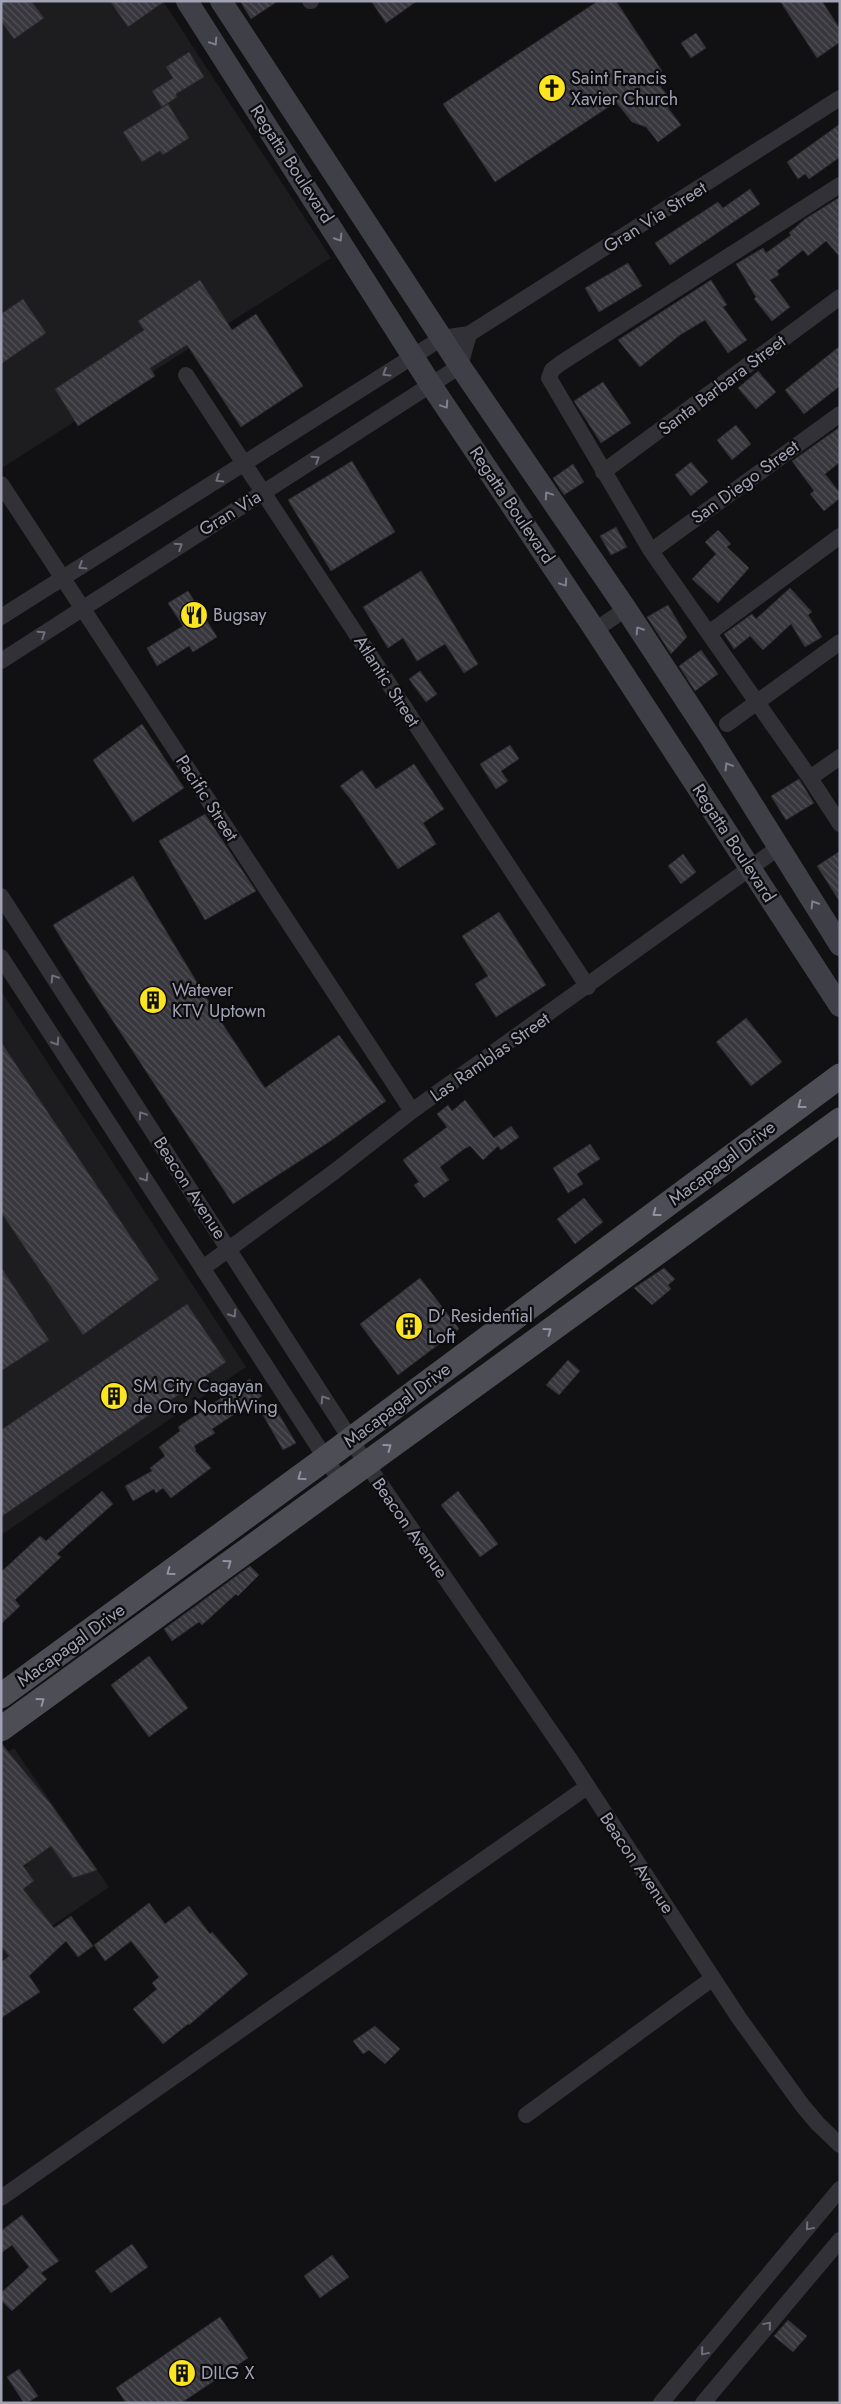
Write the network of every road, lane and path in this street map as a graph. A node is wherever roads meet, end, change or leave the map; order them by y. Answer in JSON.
{"nodes":[{"id":1,"x":187,"y":1,"type":"edge"},
{"id":2,"x":221,"y":1,"type":"edge"},
{"id":3,"x":840,"y":98,"type":"edge"},
{"id":4,"x":840,"y":185,"type":"edge"},
{"id":5,"x":840,"y":297,"type":"edge"},
{"id":6,"x":469,"y":334,"type":"junction"},
{"id":7,"x":442,"y":338,"type":"junction"},
{"id":8,"x":413,"y":356,"type":"junction"},
{"id":9,"x":460,"y":366,"type":"junction"},
{"id":10,"x":186,"y":375,"type":"dead end"},
{"id":11,"x":431,"y":385,"type":"junction"},
{"id":12,"x":840,"y":414,"type":"edge"},
{"id":13,"x":244,"y":463,"type":"junction"},
{"id":14,"x":604,"y":472,"type":"junction"},
{"id":15,"x":1,"y":484,"type":"edge"},
{"id":16,"x":262,"y":493,"type":"junction"},
{"id":17,"x":840,"y":536,"type":"edge"},
{"id":18,"x":651,"y":551,"type":"junction"},
{"id":19,"x":62,"y":578,"type":"junction"},
{"id":20,"x":82,"y":608,"type":"junction"},
{"id":21,"x":626,"y":609,"type":"junction"},
{"id":22,"x":1,"y":617,"type":"edge"},
{"id":23,"x":595,"y":630,"type":"junction"},
{"id":24,"x":709,"y":633,"type":"junction"},
{"id":25,"x":840,"y":642,"type":"edge"},
{"id":26,"x":1,"y":661,"type":"edge"},
{"id":27,"x":757,"y":702,"type":"junction"},
{"id":28,"x":727,"y":724,"type":"dead end"},
{"id":29,"x":840,"y":757,"type":"edge"},
{"id":30,"x":810,"y":778,"type":"junction"},
{"id":31,"x":840,"y":824,"type":"edge"},
{"id":32,"x":778,"y":848,"type":"junction"},
{"id":33,"x":750,"y":868,"type":"junction"},
{"id":34,"x":1,"y":896,"type":"edge"},
{"id":35,"x":840,"y":945,"type":"edge"},
{"id":36,"x":1,"y":957,"type":"edge"},
{"id":37,"x":588,"y":987,"type":"junction"},
{"id":38,"x":840,"y":1006,"type":"edge"},
{"id":39,"x":840,"y":1076,"type":"edge"},
{"id":40,"x":412,"y":1111,"type":"junction"},
{"id":41,"x":840,"y":1120,"type":"edge"},
{"id":42,"x":228,"y":1249,"type":"junction"},
{"id":43,"x":202,"y":1268,"type":"junction"},
{"id":44,"x":351,"y":1440,"type":"junction"},
{"id":45,"x":326,"y":1458,"type":"junction"},
{"id":46,"x":366,"y":1463,"type":"junction"},
{"id":47,"x":341,"y":1482,"type":"junction"},
{"id":48,"x":1,"y":1696,"type":"edge"},
{"id":49,"x":1,"y":1729,"type":"edge"},
{"id":50,"x":587,"y":1788,"type":"junction"},
{"id":51,"x":713,"y":1978,"type":"junction"},
{"id":52,"x":526,"y":2115,"type":"dead end"},
{"id":53,"x":840,"y":2145,"type":"edge"},
{"id":54,"x":840,"y":2190,"type":"edge"},
{"id":55,"x":1,"y":2198,"type":"edge"},
{"id":56,"x":840,"y":2240,"type":"edge"},
{"id":57,"x":661,"y":2403,"type":"edge"},
{"id":58,"x":703,"y":2403,"type":"edge"}],
"edges":[{"from":1,"to":8,"type":"street","name":"Regatta Boulevard","one_way":true},
{"from":2,"to":7,"type":"street","name":"Regatta Boulevard"},
{"from":3,"to":6,"type":"street","name":"Gran Via Street"},
{"from":4,"to":14,"type":"street"},
{"from":5,"to":14,"type":"street","name":"Santa Barbara Street"},
{"from":6,"to":7,"type":"street","name":"Gran Via Street"},
{"from":6,"to":9,"type":"street"},
{"from":7,"to":8,"type":"street","name":"Gran Via"},
{"from":7,"to":9,"type":"street","name":"Regatta Boulevard"},
{"from":8,"to":11,"type":"street","name":"Regatta Boulevard"},
{"from":8,"to":13,"type":"street","name":"Gran Via","one_way":true},
{"from":9,"to":11,"type":"street","name":"Gran Via"},
{"from":21,"to":9,"type":"street","name":"Regatta Boulevard","one_way":true},
{"from":10,"to":13,"type":"street","name":"Atlantic Street"},
{"from":16,"to":11,"type":"street","name":"Gran Via","one_way":true},
{"from":11,"to":23,"type":"street","name":"Regatta Boulevard","one_way":true},
{"from":12,"to":18,"type":"street","name":"San Diego Street"},
{"from":13,"to":16,"type":"street","name":"Atlantic Street"},
{"from":13,"to":19,"type":"street","name":"Gran Via","one_way":true},
{"from":14,"to":18,"type":"street"},
{"from":15,"to":19,"type":"street","name":"Pacific Street"},
{"from":20,"to":16,"type":"street","name":"Gran Via","one_way":true},
{"from":16,"to":37,"type":"street","name":"Atlantic Street"},
{"from":17,"to":24,"type":"street"},
{"from":18,"to":24,"type":"street"},
{"from":19,"to":20,"type":"street","name":"Pacific Street"},
{"from":19,"to":22,"type":"street","name":"Gran Via"},
{"from":26,"to":20,"type":"street","name":"Gran Via","one_way":true},
{"from":20,"to":40,"type":"street","name":"Pacific Street"},
{"from":21,"to":23,"type":"street"},
{"from":32,"to":21,"type":"street","name":"Regatta Boulevard","one_way":true},
{"from":23,"to":33,"type":"street","name":"Regatta Boulevard"},
{"from":24,"to":27,"type":"street"},
{"from":25,"to":27,"type":"street"},
{"from":27,"to":28,"type":"street"},
{"from":27,"to":30,"type":"street"},
{"from":29,"to":30,"type":"street"},
{"from":30,"to":31,"type":"street"},
{"from":32,"to":33,"type":"street","name":"Las Ramblas Street"},
{"from":35,"to":32,"type":"street","name":"Regatta Boulevard","one_way":true},
{"from":33,"to":37,"type":"street","name":"Las Ramblas Street"},
{"from":33,"to":38,"type":"street","name":"Regatta Boulevard"},
{"from":42,"to":34,"type":"street","name":"Beacon Avenue","one_way":true},
{"from":36,"to":43,"type":"street","name":"Beacon Avenue","one_way":true},
{"from":37,"to":40,"type":"street","name":"Las Ramblas Street"},
{"from":39,"to":44,"type":"main road","name":"Macapagal Drive","one_way":true},
{"from":40,"to":42,"type":"street","name":"Las Ramblas Street"},
{"from":46,"to":41,"type":"main road","name":"Macapagal Drive","one_way":true},
{"from":42,"to":43,"type":"street","name":"Las Ramblas Street"},
{"from":44,"to":42,"type":"street","name":"Beacon Avenue","one_way":true},
{"from":43,"to":45,"type":"street","name":"Beacon Avenue","one_way":true},
{"from":44,"to":45,"type":"main road","name":"Macapagal Drive"},
{"from":44,"to":46,"type":"street","name":"Beacon Avenue"},
{"from":45,"to":47,"type":"street","name":"Beacon Avenue"},
{"from":45,"to":48,"type":"main road","name":"Macapagal Drive","one_way":true},
{"from":46,"to":47,"type":"main road","name":"Macapagal Drive"},
{"from":46,"to":50,"type":"street","name":"Beacon Avenue"},
{"from":49,"to":47,"type":"main road","name":"Macapagal Drive","one_way":true},
{"from":50,"to":51,"type":"street","name":"Beacon Avenue"},
{"from":50,"to":55,"type":"street"},
{"from":51,"to":52,"type":"street"},
{"from":51,"to":53,"type":"street","name":"Beacon Avenue"},
{"from":54,"to":57,"type":"street","one_way":true},
{"from":58,"to":56,"type":"street","one_way":true}]}
